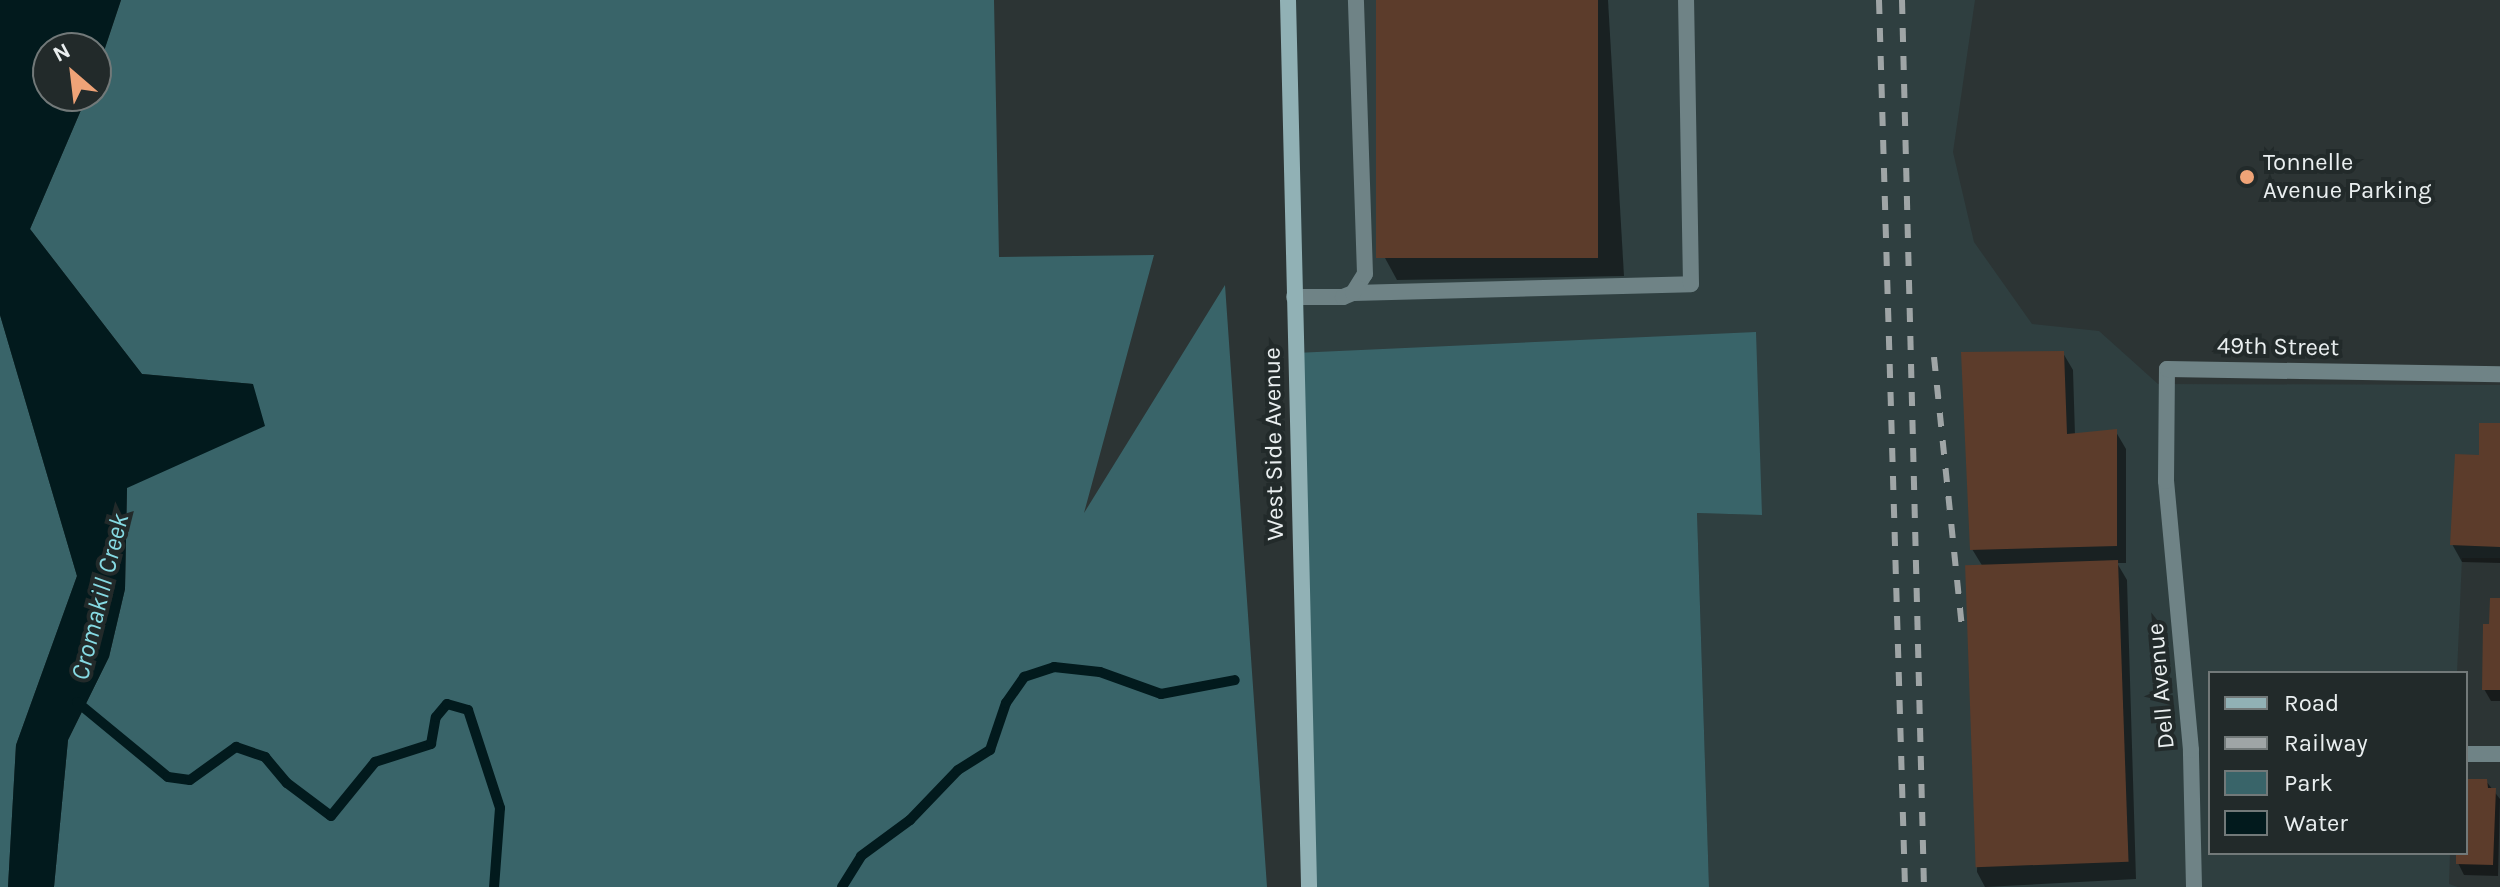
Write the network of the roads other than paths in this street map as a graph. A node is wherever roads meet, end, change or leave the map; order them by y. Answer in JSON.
{"nodes":[{"id":1,"x":1288,"y":0,"type":"edge"},
{"id":2,"x":1356,"y":0,"type":"edge"},
{"id":3,"x":1686,"y":0,"type":"edge"},
{"id":4,"x":1353,"y":293,"type":"junction"},
{"id":5,"x":1294,"y":297,"type":"junction"},
{"id":6,"x":2500,"y":374,"type":"edge"},
{"id":7,"x":2166,"y":481,"type":"joint"},
{"id":8,"x":2191,"y":750,"type":"junction"},
{"id":9,"x":2208,"y":750,"type":"edge"},
{"id":10,"x":2468,"y":754,"type":"edge"},
{"id":11,"x":2500,"y":754,"type":"edge"},
{"id":12,"x":1309,"y":887,"type":"edge"},
{"id":13,"x":2194,"y":887,"type":"edge"}],
"edges":[{"from":1,"to":5,"type":"street","name":"West Side Avenue"},
{"from":2,"to":4,"type":"street"},
{"from":3,"to":4,"type":"street"},
{"from":4,"to":5,"type":"street"},
{"from":5,"to":12,"type":"street","name":"West Side Avenue"},
{"from":6,"to":7,"type":"street","name":"49th Street"},
{"from":7,"to":8,"type":"street","name":"Dell Avenue"},
{"from":8,"to":9,"type":"street"},
{"from":8,"to":13,"type":"street","name":"Dell Avenue"},
{"from":10,"to":11,"type":"street"}]}
